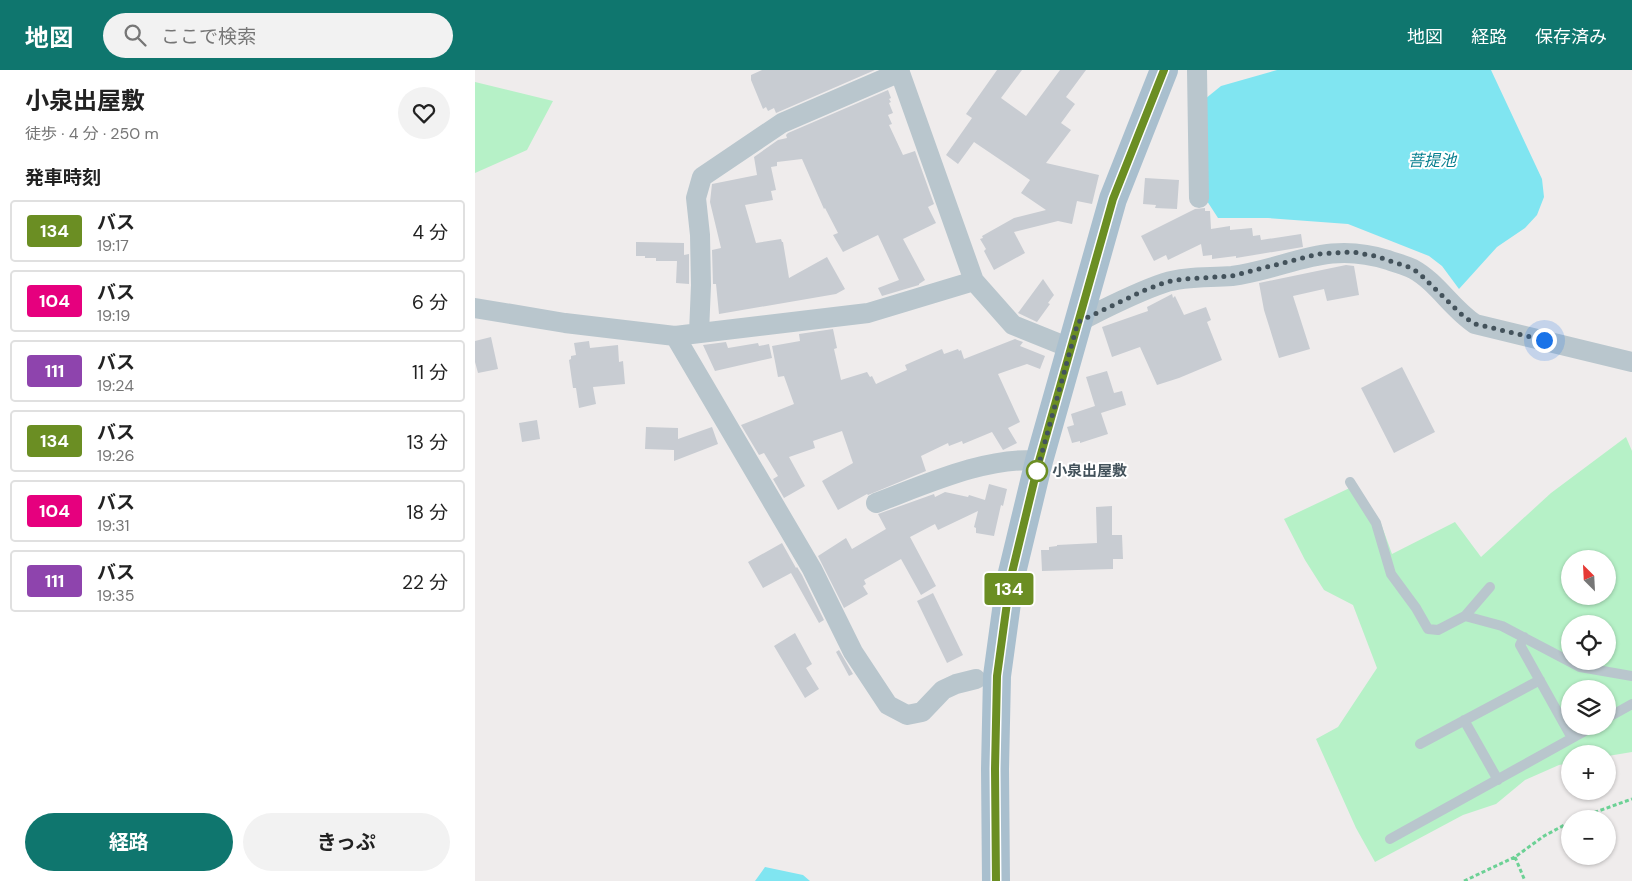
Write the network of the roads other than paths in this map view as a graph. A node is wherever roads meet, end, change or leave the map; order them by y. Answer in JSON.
{"nodes":[{"id":1,"x":1164,"y":70,"type":"edge"},
{"id":2,"x":1197,"y":70,"type":"edge"},
{"id":3,"x":900,"y":71,"type":"edge"},
{"id":4,"x":1199,"y":198,"type":"dead end"},
{"id":5,"x":974,"y":281,"type":"junction"},
{"id":6,"x":475,"y":308,"type":"edge"},
{"id":7,"x":1078,"y":322,"type":"junction"},
{"id":8,"x":699,"y":333,"type":"junction"},
{"id":9,"x":675,"y":336,"type":"junction"},
{"id":10,"x":1070,"y":348,"type":"junction"},
{"id":11,"x":1632,"y":362,"type":"edge"},
{"id":12,"x":1039,"y":461,"type":"junction"},
{"id":13,"x":1349,"y":482,"type":"dead end"},
{"id":14,"x":876,"y":503,"type":"dead end"},
{"id":15,"x":1490,"y":587,"type":"dead end"},
{"id":16,"x":1465,"y":616,"type":"junction"},
{"id":17,"x":1524,"y":637,"type":"junction"},
{"id":18,"x":1632,"y":676,"type":"edge"},
{"id":19,"x":977,"y":679,"type":"dead end"},
{"id":20,"x":1540,"y":680,"type":"junction"},
{"id":21,"x":1632,"y":704,"type":"edge"},
{"id":22,"x":1616,"y":713,"type":"edge"},
{"id":23,"x":1464,"y":720,"type":"junction"},
{"id":24,"x":1578,"y":735,"type":"edge"},
{"id":25,"x":1572,"y":738,"type":"junction"},
{"id":26,"x":1420,"y":744,"type":"dead end"},
{"id":27,"x":1498,"y":780,"type":"junction"},
{"id":28,"x":1390,"y":838,"type":"dead end"},
{"id":29,"x":996,"y":881,"type":"edge"}],
"edges":[{"from":1,"to":7,"type":"main road"},
{"from":2,"to":4,"type":"street"},
{"from":3,"to":5,"type":"street"},
{"from":3,"to":8,"type":"street"},
{"from":5,"to":8,"type":"street"},
{"from":5,"to":10,"type":"street"},
{"from":6,"to":9,"type":"street"},
{"from":7,"to":10,"type":"main road"},
{"from":7,"to":11,"type":"street"},
{"from":8,"to":9,"type":"street"},
{"from":9,"to":19,"type":"street"},
{"from":10,"to":12,"type":"main road"},
{"from":12,"to":14,"type":"street"},
{"from":12,"to":29,"type":"main road"},
{"from":13,"to":16,"type":"lane"},
{"from":15,"to":16,"type":"lane"},
{"from":16,"to":17,"type":"lane"},
{"from":17,"to":18,"type":"lane"},
{"from":17,"to":20,"type":"lane"},
{"from":20,"to":23,"type":"lane"},
{"from":20,"to":25,"type":"lane"},
{"from":21,"to":22,"type":"lane"},
{"from":23,"to":26,"type":"lane"},
{"from":23,"to":27,"type":"lane"},
{"from":24,"to":25,"type":"lane"},
{"from":25,"to":27,"type":"lane"},
{"from":27,"to":28,"type":"lane"}]}
